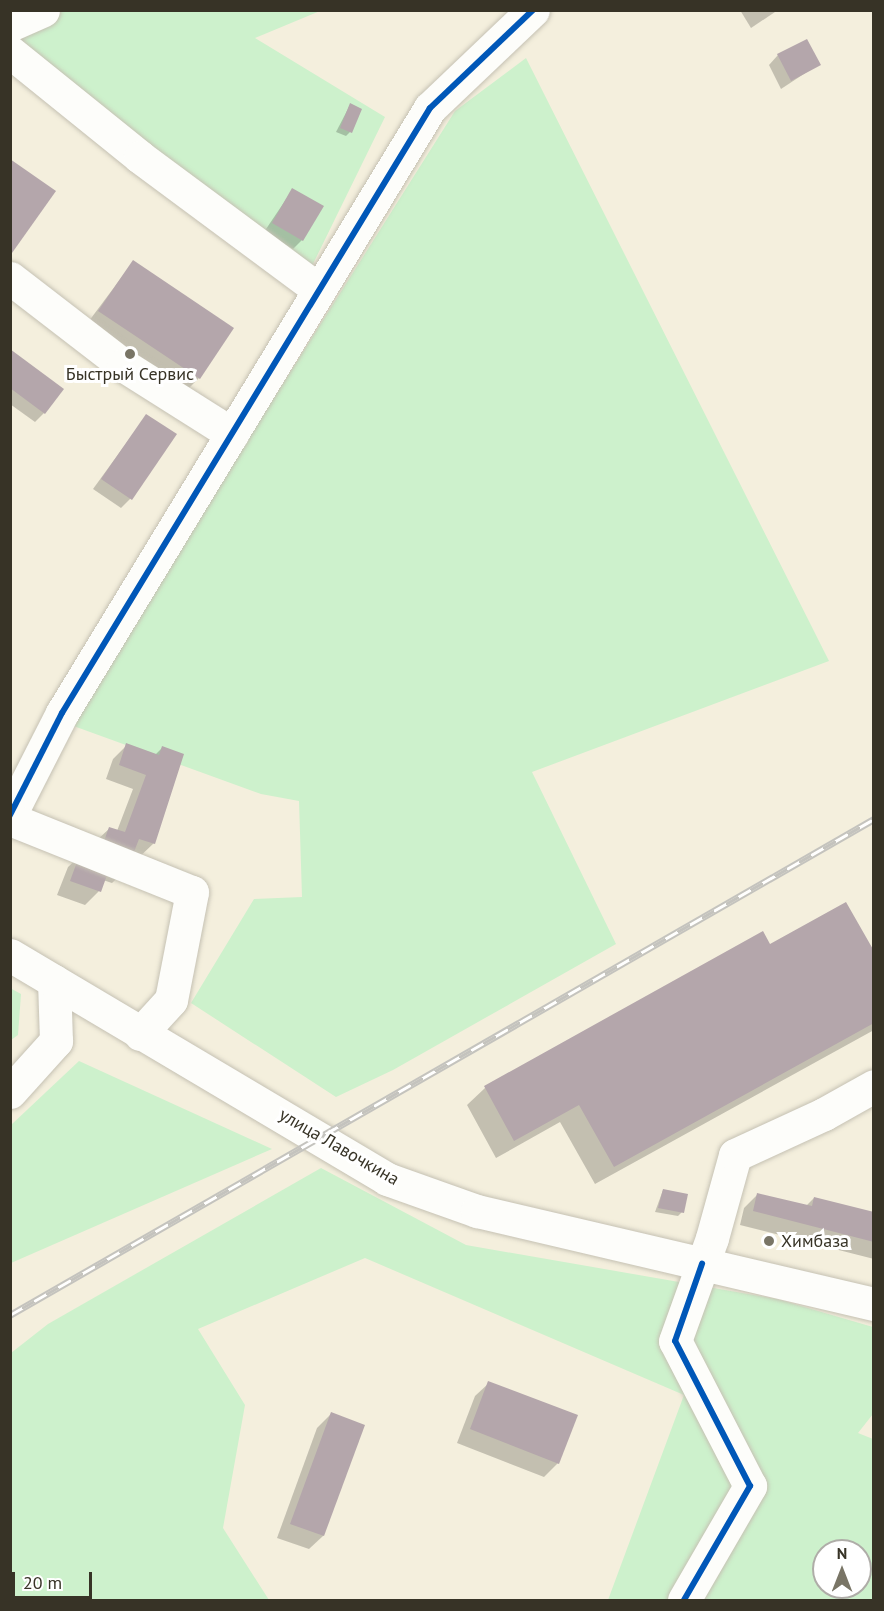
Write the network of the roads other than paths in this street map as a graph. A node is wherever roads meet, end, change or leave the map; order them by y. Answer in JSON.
{"nodes":[{"id":1,"x":43,"y":10,"type":"edge"},
{"id":2,"x":533,"y":10,"type":"edge"},
{"id":3,"x":10,"y":25,"type":"edge"},
{"id":4,"x":10,"y":52,"type":"edge"},
{"id":5,"x":10,"y":278,"type":"edge"},
{"id":6,"x":319,"y":290,"type":"junction"},
{"id":7,"x":232,"y":434,"type":"junction"},
{"id":8,"x":10,"y":817,"type":"edge"},
{"id":9,"x":10,"y":955,"type":"edge"},
{"id":10,"x":54,"y":981,"type":"junction"},
{"id":11,"x":140,"y":1034,"type":"junction"},
{"id":12,"x":873,"y":1086,"type":"edge"},
{"id":13,"x":10,"y":1092,"type":"edge"},
{"id":14,"x":702,"y":1264,"type":"junction"},
{"id":15,"x":873,"y":1304,"type":"edge"},
{"id":16,"x":684,"y":1600,"type":"edge"}],
"edges":[{"from":1,"to":3,"type":"street"},
{"from":2,"to":6,"type":"street"},
{"from":4,"to":6,"type":"street"},
{"from":5,"to":7,"type":"street"},
{"from":6,"to":7,"type":"street"},
{"from":7,"to":8,"type":"street"},
{"from":8,"to":11,"type":"street"},
{"from":9,"to":10,"type":"street","name":"улица Лавочкина"},
{"from":10,"to":11,"type":"street","name":"улица Лавочкина"},
{"from":10,"to":13,"type":"street"},
{"from":11,"to":14,"type":"street","name":"улица Лавочкина"},
{"from":12,"to":14,"type":"street"},
{"from":14,"to":15,"type":"street","name":"улица Лавочкина"},
{"from":14,"to":16,"type":"street"}]}
